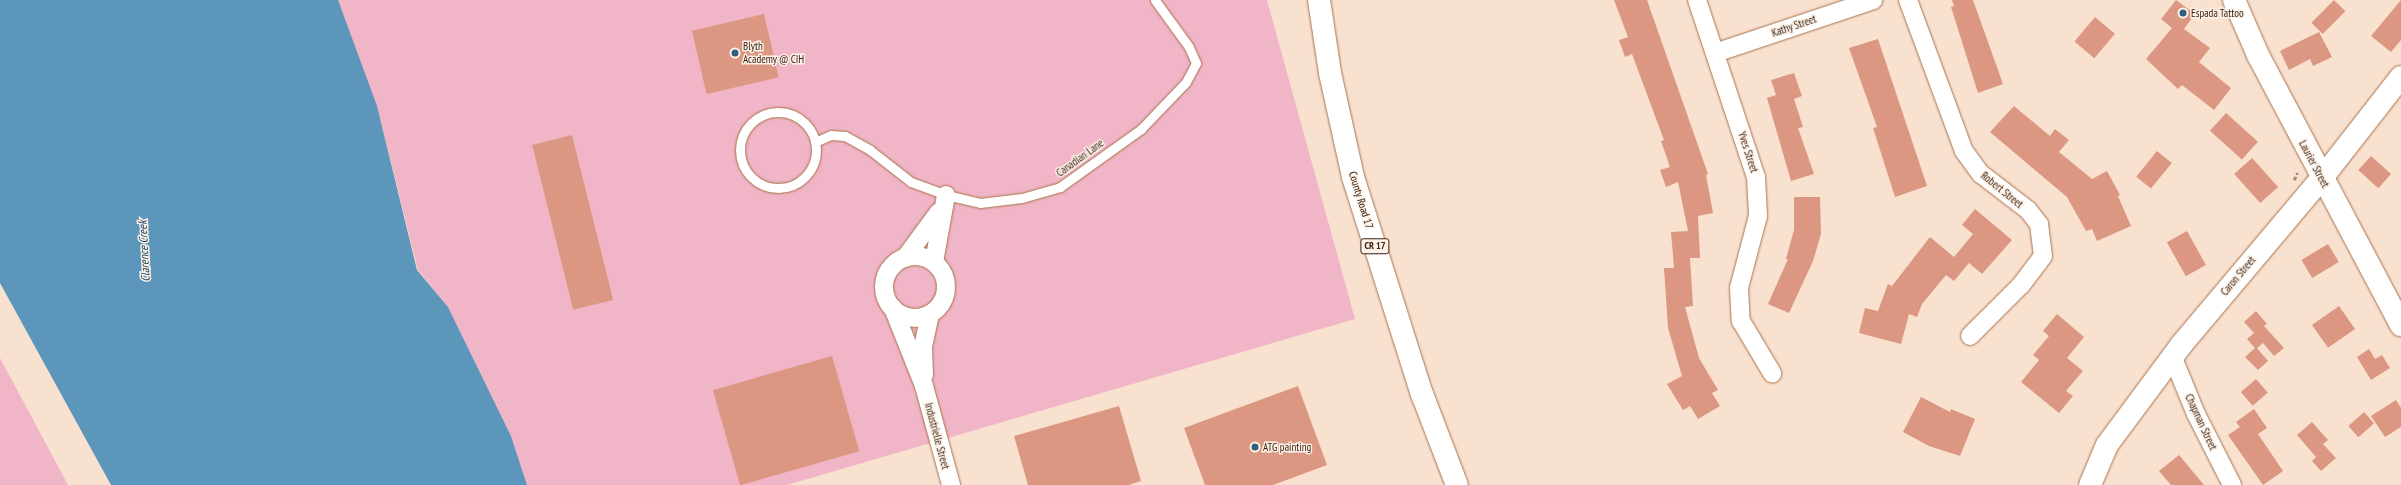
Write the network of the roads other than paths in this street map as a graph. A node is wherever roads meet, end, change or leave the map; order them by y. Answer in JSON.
{"nodes":[{"id":1,"x":1155,"y":0,"type":"edge"},
{"id":2,"x":1319,"y":0,"type":"edge"},
{"id":3,"x":1697,"y":0,"type":"edge"},
{"id":4,"x":1873,"y":0,"type":"edge"},
{"id":5,"x":1908,"y":0,"type":"edge"},
{"id":6,"x":2234,"y":0,"type":"edge"},
{"id":7,"x":1715,"y":53,"type":"junction"},
{"id":8,"x":2401,"y":77,"type":"edge"},
{"id":9,"x":815,"y":142,"type":"junction"},
{"id":10,"x":2322,"y":178,"type":"junction"},
{"id":11,"x":944,"y":202,"type":"junction"},
{"id":12,"x":905,"y":258,"type":"junction"},
{"id":13,"x":934,"y":262,"type":"junction"},
{"id":14,"x":893,"y":308,"type":"junction"},
{"id":15,"x":930,"y":315,"type":"junction"},
{"id":16,"x":2401,"y":325,"type":"edge"},
{"id":17,"x":1970,"y":336,"type":"dead end"},
{"id":18,"x":2173,"y":358,"type":"junction"},
{"id":19,"x":1772,"y":373,"type":"dead end"},
{"id":20,"x":924,"y":386,"type":"junction"},
{"id":21,"x":951,"y":485,"type":"edge"},
{"id":22,"x":1457,"y":485,"type":"edge"},
{"id":23,"x":2090,"y":485,"type":"edge"},
{"id":24,"x":2232,"y":485,"type":"edge"}],
"edges":[{"from":1,"to":11,"type":"lane","name":"Canadian Lane"},
{"from":2,"to":22,"type":"main road","name":"County Road 17","number":"CR 17"},
{"from":3,"to":7,"type":"street","name":"Yves Street"},
{"from":4,"to":7,"type":"street","name":"Kathy Street"},
{"from":5,"to":17,"type":"street","name":"Robert Street"},
{"from":6,"to":10,"type":"main road","name":"Laurier Street"},
{"from":7,"to":19,"type":"street","name":"Yves Street"},
{"from":8,"to":10,"type":"main road","name":"Caron Street"},
{"from":9,"to":9,"type":"lane"},
{"from":9,"to":11,"type":"lane","name":"Canadian Lane"},
{"from":10,"to":16,"type":"main road","name":"Laurier Street"},
{"from":10,"to":18,"type":"main road","name":"Caron Street"},
{"from":11,"to":12,"type":"street","name":"Industrielle Street"},
{"from":11,"to":13,"type":"street"},
{"from":12,"to":13,"type":"street"},
{"from":12,"to":14,"type":"street","name":"Industrielle Street"},
{"from":13,"to":15,"type":"street","name":"Industrielle Street"},
{"from":14,"to":15,"type":"street"},
{"from":14,"to":20,"type":"street","name":"Industrielle Street"},
{"from":15,"to":20,"type":"street","name":"Industrielle Street"},
{"from":18,"to":23,"type":"main road","name":"Caron Street"},
{"from":18,"to":24,"type":"street","name":"Chapman Street"},
{"from":20,"to":21,"type":"street","name":"Industrielle Street"}]}
